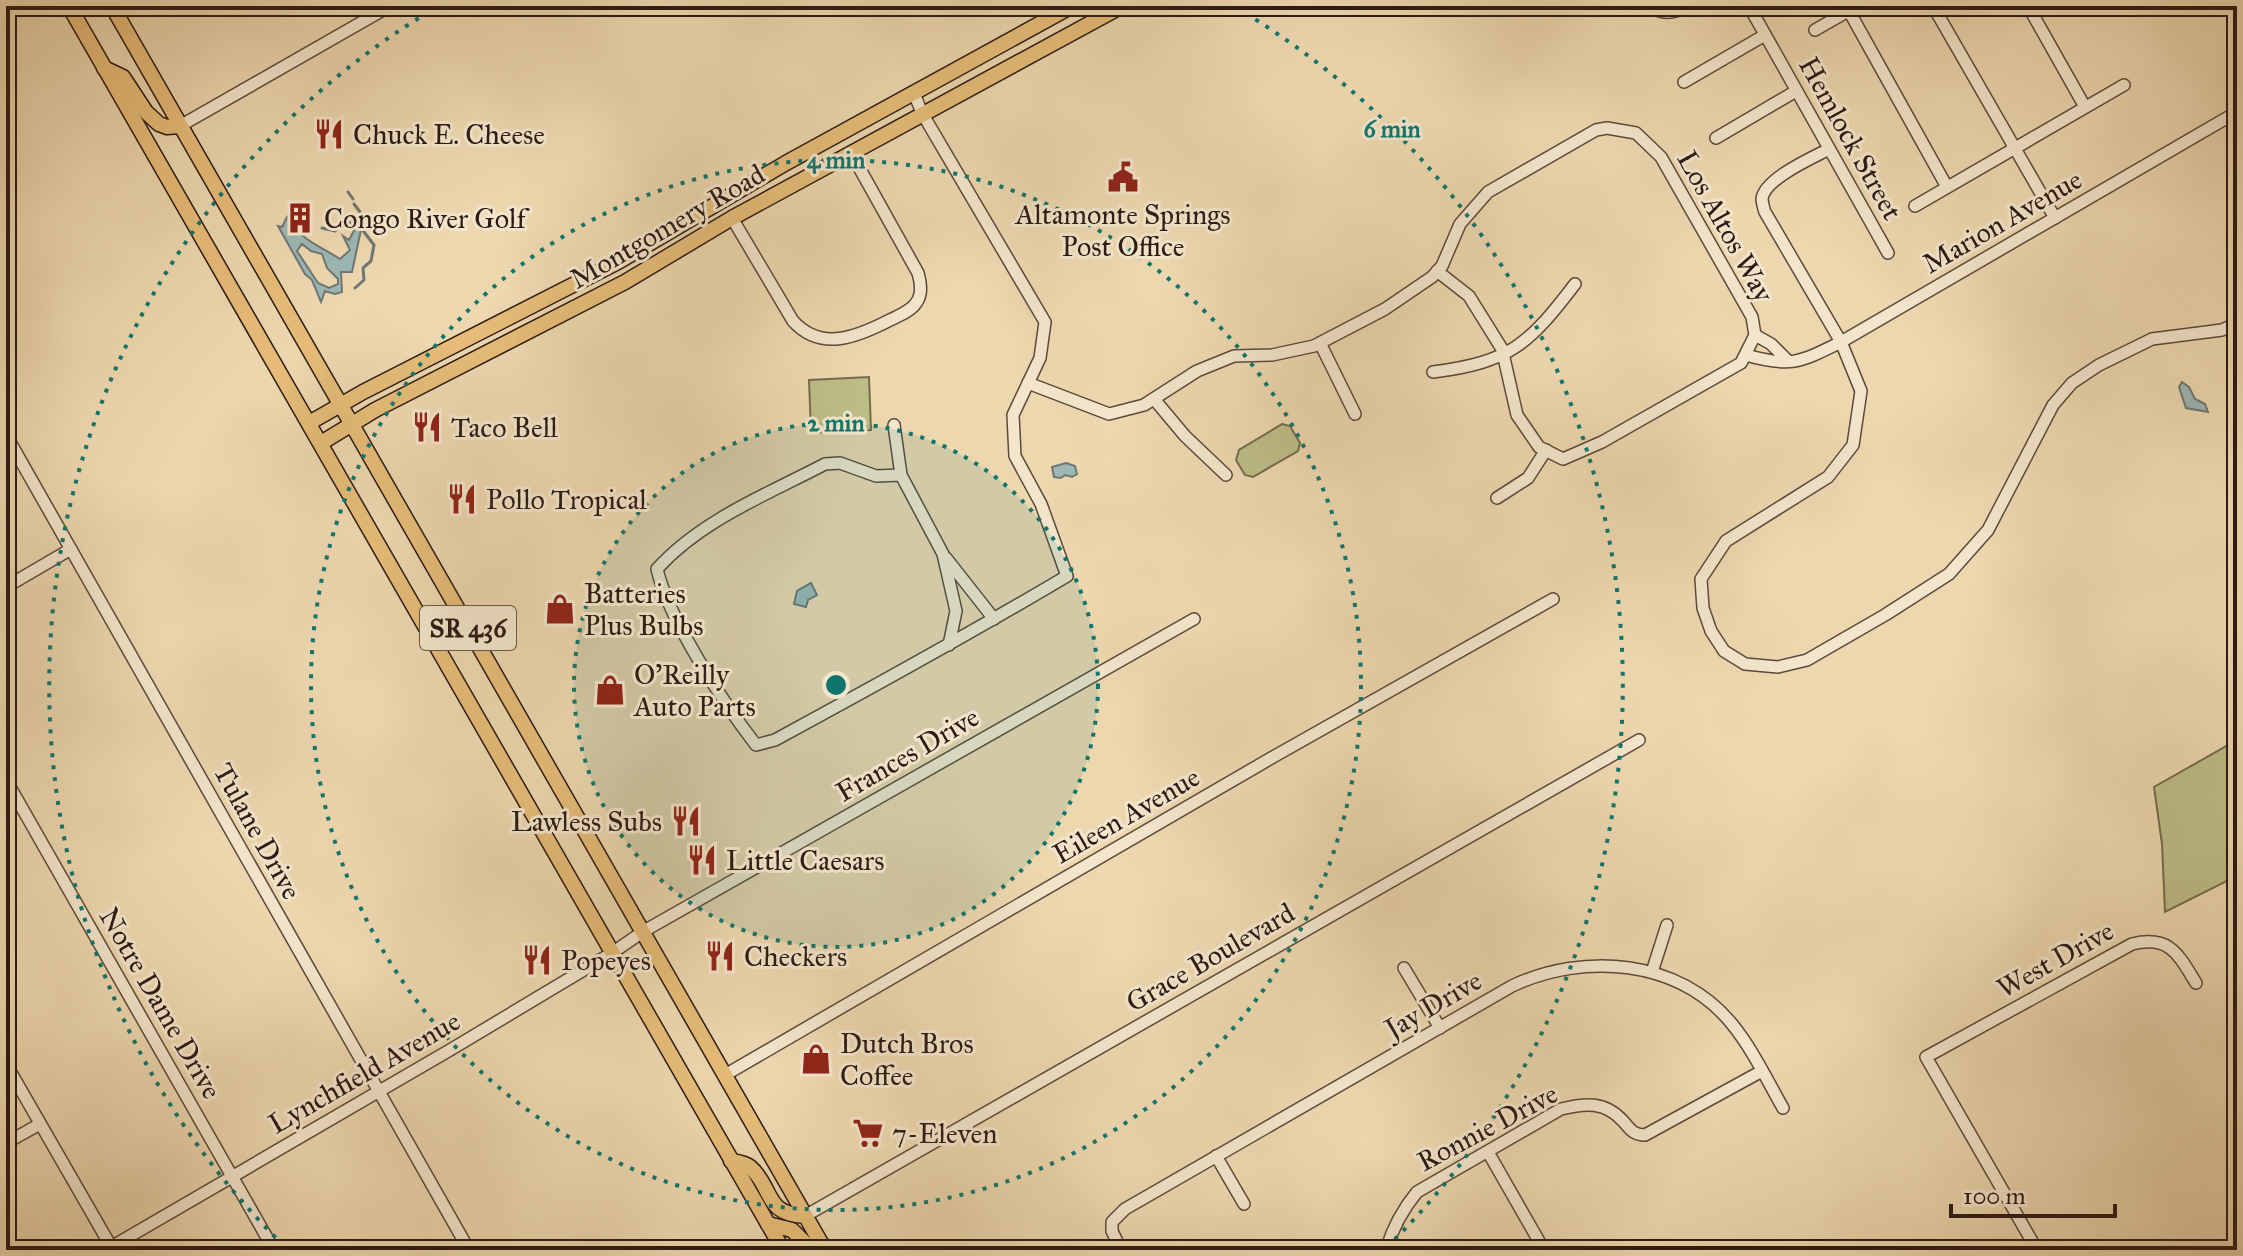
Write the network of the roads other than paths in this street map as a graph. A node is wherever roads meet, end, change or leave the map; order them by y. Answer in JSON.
{"nodes":[{"id":1,"x":69,"y":6,"type":"edge"},
{"id":2,"x":112,"y":6,"type":"edge"},
{"id":3,"x":390,"y":6,"type":"edge"},
{"id":4,"x":1072,"y":6,"type":"edge"},
{"id":5,"x":1688,"y":6,"type":"edge"},
{"id":6,"x":1749,"y":6,"type":"edge"},
{"id":7,"x":1933,"y":6,"type":"edge"},
{"id":8,"x":2028,"y":6,"type":"edge"},
{"id":9,"x":1115,"y":8,"type":"edge"},
{"id":10,"x":1654,"y":9,"type":"edge"},
{"id":11,"x":1853,"y":9,"type":"edge"},
{"id":12,"x":1815,"y":30,"type":"dead end"},
{"id":13,"x":1765,"y":35,"type":"junction"},
{"id":14,"x":104,"y":68,"type":"junction"},
{"id":15,"x":1684,"y":82,"type":"dead end"},
{"id":16,"x":2124,"y":85,"type":"dead end"},
{"id":17,"x":1796,"y":91,"type":"junction"},
{"id":18,"x":914,"y":93,"type":"junction"},
{"id":19,"x":2085,"y":107,"type":"junction"},
{"id":20,"x":2237,"y":112,"type":"edge"},
{"id":21,"x":922,"y":113,"type":"junction"},
{"id":22,"x":180,"y":126,"type":"junction"},
{"id":23,"x":1716,"y":138,"type":"dead end"},
{"id":24,"x":2015,"y":147,"type":"junction"},
{"id":25,"x":1829,"y":149,"type":"junction"},
{"id":26,"x":851,"y":153,"type":"junction"},
{"id":27,"x":786,"y":163,"type":"junction"},
{"id":28,"x":1947,"y":187,"type":"junction"},
{"id":29,"x":1915,"y":206,"type":"dead end"},
{"id":30,"x":732,"y":218,"type":"junction"},
{"id":31,"x":2055,"y":218,"type":"junction"},
{"id":32,"x":1888,"y":253,"type":"dead end"},
{"id":33,"x":1437,"y":271,"type":"junction"},
{"id":34,"x":1575,"y":284,"type":"dead end"},
{"id":35,"x":2237,"y":323,"type":"edge"},
{"id":36,"x":1755,"y":335,"type":"junction"},
{"id":37,"x":1841,"y":342,"type":"junction"},
{"id":38,"x":1320,"y":343,"type":"junction"},
{"id":39,"x":1746,"y":355,"type":"junction"},
{"id":40,"x":1504,"y":356,"type":"junction"},
{"id":41,"x":1788,"y":361,"type":"junction"},
{"id":42,"x":1433,"y":372,"type":"dead end"},
{"id":43,"x":1028,"y":383,"type":"junction"},
{"id":44,"x":1154,"y":399,"type":"junction"},
{"id":45,"x":341,"y":406,"type":"junction"},
{"id":46,"x":1355,"y":414,"type":"dead end"},
{"id":47,"x":309,"y":423,"type":"junction"},
{"id":48,"x":351,"y":424,"type":"junction"},
{"id":49,"x":894,"y":425,"type":"dead end"},
{"id":50,"x":6,"y":435,"type":"edge"},
{"id":51,"x":321,"y":443,"type":"junction"},
{"id":52,"x":1546,"y":450,"type":"junction"},
{"id":53,"x":901,"y":475,"type":"junction"},
{"id":54,"x":1226,"y":475,"type":"dead end"},
{"id":55,"x":1497,"y":498,"type":"dead end"},
{"id":56,"x":71,"y":549,"type":"junction"},
{"id":57,"x":943,"y":554,"type":"junction"},
{"id":58,"x":6,"y":587,"type":"edge"},
{"id":59,"x":1553,"y":599,"type":"dead end"},
{"id":60,"x":994,"y":619,"type":"junction"},
{"id":61,"x":1194,"y":619,"type":"dead end"},
{"id":62,"x":949,"y":645,"type":"junction"},
{"id":63,"x":1639,"y":740,"type":"dead end"},
{"id":64,"x":6,"y":780,"type":"edge"},
{"id":65,"x":1667,"y":925,"type":"dead end"},
{"id":66,"x":644,"y":931,"type":"junction"},
{"id":67,"x":612,"y":953,"type":"junction"},
{"id":68,"x":1404,"y":968,"type":"dead end"},
{"id":69,"x":1652,"y":972,"type":"junction"},
{"id":70,"x":2196,"y":983,"type":"dead end"},
{"id":71,"x":1440,"y":1028,"type":"junction"},
{"id":72,"x":6,"y":1064,"type":"edge"},
{"id":73,"x":1762,"y":1071,"type":"junction"},
{"id":74,"x":725,"y":1075,"type":"junction"},
{"id":75,"x":378,"y":1092,"type":"junction"},
{"id":76,"x":1783,"y":1108,"type":"dead end"},
{"id":77,"x":40,"y":1124,"type":"junction"},
{"id":78,"x":6,"y":1143,"type":"edge"},
{"id":79,"x":1488,"y":1152,"type":"junction"},
{"id":80,"x":1216,"y":1156,"type":"junction"},
{"id":81,"x":731,"y":1161,"type":"junction"},
{"id":82,"x":232,"y":1176,"type":"junction"},
{"id":83,"x":1244,"y":1204,"type":"dead end"},
{"id":84,"x":805,"y":1216,"type":"junction"},
{"id":85,"x":768,"y":1224,"type":"junction"},
{"id":86,"x":110,"y":1249,"type":"edge"},
{"id":87,"x":274,"y":1250,"type":"edge"},
{"id":88,"x":469,"y":1250,"type":"edge"},
{"id":89,"x":783,"y":1250,"type":"edge"},
{"id":90,"x":812,"y":1250,"type":"edge"},
{"id":91,"x":825,"y":1250,"type":"edge"},
{"id":92,"x":1121,"y":1250,"type":"edge"},
{"id":93,"x":1386,"y":1250,"type":"edge"},
{"id":94,"x":1544,"y":1250,"type":"edge"},
{"id":95,"x":2037,"y":1250,"type":"edge"}],
"edges":[{"from":1,"to":14,"type":"main road","number":"SR 436"},
{"from":2,"to":22,"type":"main road","number":"SR 436"},
{"from":3,"to":22,"type":"street"},
{"from":4,"to":18,"type":"main road","name":"Montgomery Road"},
{"from":5,"to":10,"type":"street"},
{"from":6,"to":13,"type":"street","name":"Hemlock Street"},
{"from":7,"to":24,"type":"street"},
{"from":8,"to":19,"type":"street"},
{"from":9,"to":21,"type":"main road","name":"Montgomery Road"},
{"from":11,"to":12,"type":"street"},
{"from":11,"to":28,"type":"street"},
{"from":13,"to":15,"type":"street"},
{"from":13,"to":17,"type":"street","name":"Hemlock Street"},
{"from":14,"to":22,"type":"main road"},
{"from":14,"to":47,"type":"main road","number":"SR 436"},
{"from":16,"to":19,"type":"street"},
{"from":17,"to":23,"type":"street"},
{"from":17,"to":25,"type":"street","name":"Hemlock Street"},
{"from":18,"to":21,"type":"street"},
{"from":18,"to":27,"type":"main road","name":"Montgomery Road"},
{"from":19,"to":24,"type":"street"},
{"from":20,"to":31,"type":"street","name":"Marion Avenue"},
{"from":21,"to":26,"type":"main road","name":"Montgomery Road"},
{"from":21,"to":43,"type":"street"},
{"from":22,"to":45,"type":"main road","number":"SR 436"},
{"from":24,"to":28,"type":"street"},
{"from":24,"to":31,"type":"street"},
{"from":25,"to":32,"type":"street","name":"Hemlock Street"},
{"from":25,"to":37,"type":"street"},
{"from":26,"to":30,"type":"main road","name":"Montgomery Road"},
{"from":26,"to":30,"type":"street"},
{"from":27,"to":30,"type":"main road"},
{"from":27,"to":45,"type":"main road","name":"Montgomery Road"},
{"from":28,"to":29,"type":"street"},
{"from":30,"to":48,"type":"main road","name":"Montgomery Road"},
{"from":31,"to":37,"type":"street","name":"Marion Avenue"},
{"from":33,"to":36,"type":"street","name":"Los Altos Way"},
{"from":33,"to":38,"type":"street","name":"Los Altos Way"},
{"from":33,"to":40,"type":"street"},
{"from":34,"to":40,"type":"street"},
{"from":35,"to":37,"type":"street"},
{"from":36,"to":39,"type":"street","name":"Los Altos Way"},
{"from":36,"to":41,"type":"street"},
{"from":37,"to":41,"type":"street","name":"Marion Avenue"},
{"from":38,"to":44,"type":"street","name":"Los Altos Way"},
{"from":38,"to":46,"type":"street"},
{"from":39,"to":41,"type":"street","name":"Marion Avenue"},
{"from":39,"to":52,"type":"street","name":"Los Altos Way"},
{"from":40,"to":42,"type":"street"},
{"from":40,"to":52,"type":"street"},
{"from":43,"to":44,"type":"street","name":"Los Altos Way"},
{"from":43,"to":60,"type":"street"},
{"from":44,"to":54,"type":"street"},
{"from":45,"to":47,"type":"main road","name":"Montgomery Road"},
{"from":45,"to":48,"type":"main road","number":"SR 436"},
{"from":47,"to":51,"type":"main road","number":"SR 436"},
{"from":48,"to":51,"type":"main road","name":"Montgomery Road"},
{"from":48,"to":66,"type":"main road","number":"SR 436"},
{"from":49,"to":53,"type":"street"},
{"from":50,"to":56,"type":"street","name":"Tulane Drive"},
{"from":51,"to":67,"type":"main road","number":"SR 436"},
{"from":52,"to":55,"type":"street"},
{"from":53,"to":57,"type":"street"},
{"from":53,"to":62,"type":"street"},
{"from":56,"to":58,"type":"street"},
{"from":56,"to":75,"type":"street","name":"Tulane Drive"},
{"from":57,"to":60,"type":"street"},
{"from":57,"to":62,"type":"street"},
{"from":59,"to":74,"type":"street","name":"Eileen Avenue"},
{"from":60,"to":62,"type":"street"},
{"from":61,"to":66,"type":"street","name":"Frances Drive"},
{"from":63,"to":84,"type":"street","name":"Grace Boulevard"},
{"from":64,"to":82,"type":"street","name":"Notre Dame Drive"},
{"from":65,"to":69,"type":"street"},
{"from":66,"to":67,"type":"street","name":"Lynchfield Avenue"},
{"from":66,"to":74,"type":"main road","number":"SR 436"},
{"from":67,"to":75,"type":"street","name":"Lynchfield Avenue"},
{"from":67,"to":81,"type":"main road","number":"SR 436"},
{"from":68,"to":71,"type":"street"},
{"from":69,"to":71,"type":"street","name":"Jay Drive"},
{"from":69,"to":73,"type":"street","name":"Jay Drive"},
{"from":70,"to":95,"type":"street","name":"West Drive"},
{"from":71,"to":80,"type":"street","name":"Jay Drive"},
{"from":72,"to":77,"type":"street"},
{"from":73,"to":76,"type":"street","name":"Jay Drive"},
{"from":73,"to":79,"type":"street","name":"Ronnie Drive"},
{"from":74,"to":84,"type":"main road","number":"SR 436"},
{"from":75,"to":82,"type":"street","name":"Lynchfield Avenue"},
{"from":75,"to":88,"type":"street","name":"Tulane Drive"},
{"from":77,"to":78,"type":"street"},
{"from":77,"to":86,"type":"street"},
{"from":79,"to":93,"type":"street","name":"Ronnie Drive"},
{"from":79,"to":94,"type":"street"},
{"from":80,"to":83,"type":"street"},
{"from":80,"to":92,"type":"street","name":"Jay Drive"},
{"from":81,"to":84,"type":"main road"},
{"from":81,"to":85,"type":"main road","number":"SR 436"},
{"from":82,"to":86,"type":"street","name":"Lynchfield Avenue"},
{"from":82,"to":87,"type":"street","name":"Notre Dame Drive"},
{"from":84,"to":91,"type":"main road","number":"SR 436"},
{"from":85,"to":89,"type":"main road","number":"SR 436"},
{"from":85,"to":90,"type":"main road"}]}
